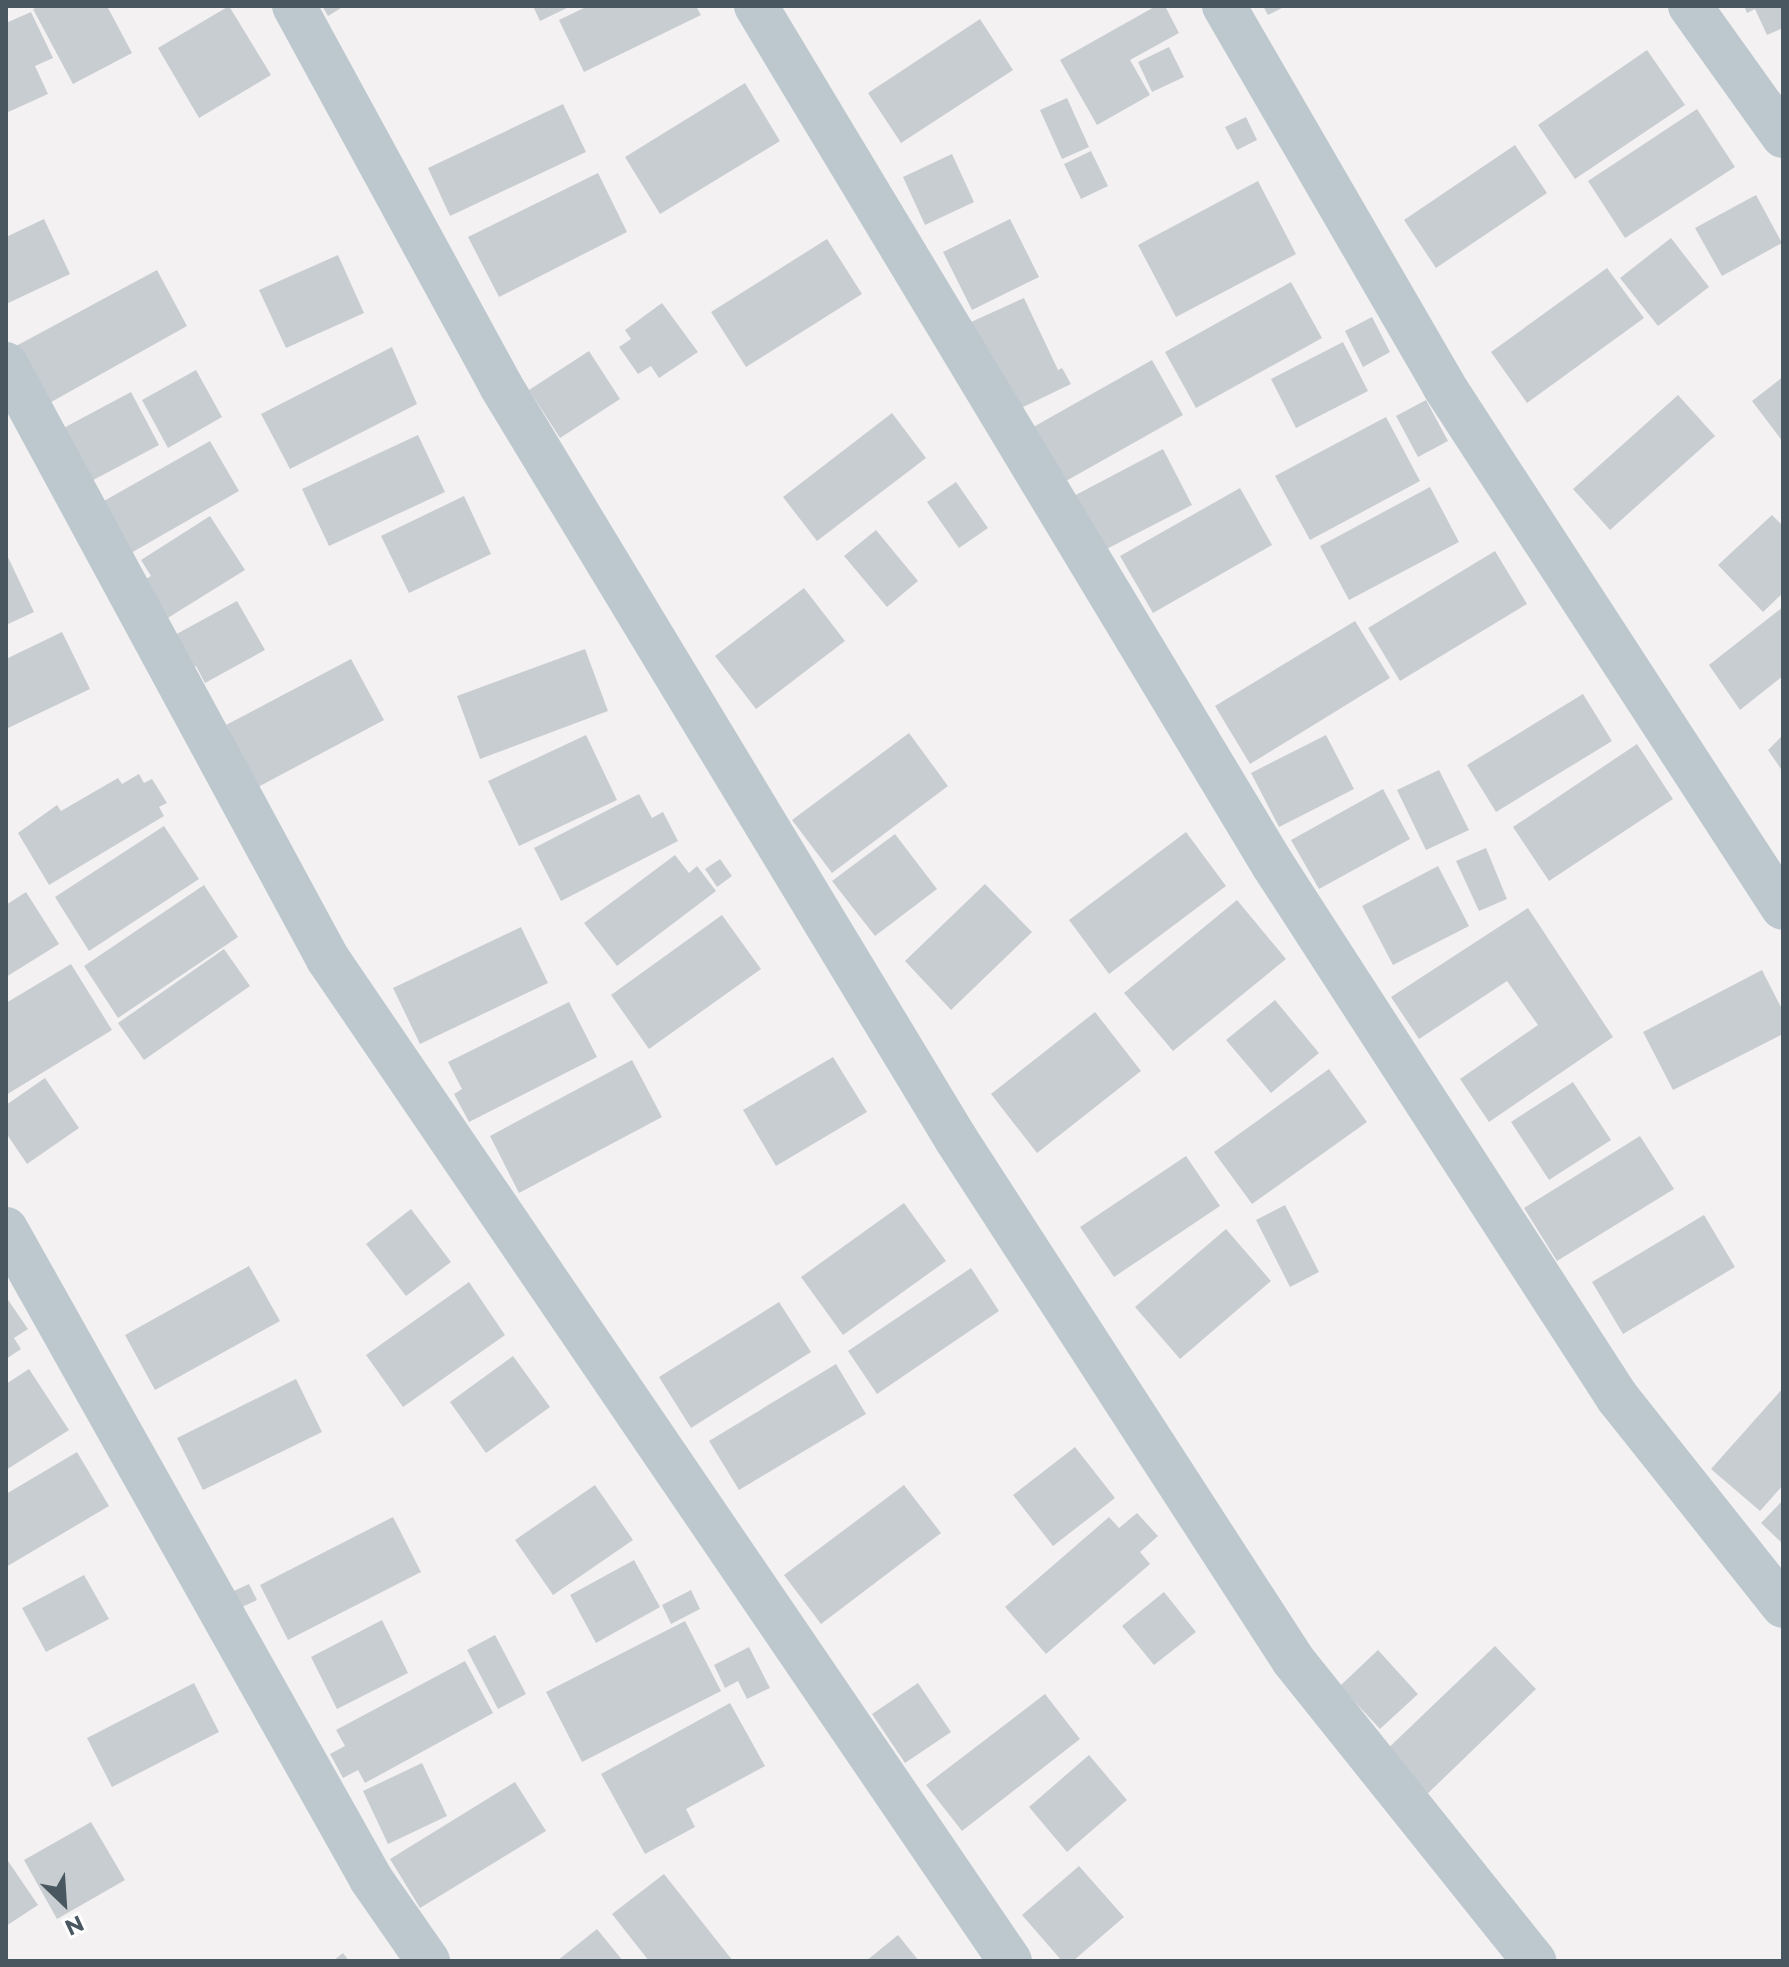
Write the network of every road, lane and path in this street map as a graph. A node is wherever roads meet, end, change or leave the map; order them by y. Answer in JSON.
{"nodes":[{"id":1,"x":294,"y":6,"type":"edge"},
{"id":2,"x":756,"y":6,"type":"edge"},
{"id":3,"x":1224,"y":6,"type":"edge"},
{"id":4,"x":1690,"y":6,"type":"edge"},
{"id":5,"x":1783,"y":136,"type":"edge"},
{"id":6,"x":6,"y":364,"type":"edge"},
{"id":7,"x":1783,"y":908,"type":"edge"},
{"id":8,"x":6,"y":1229,"type":"edge"},
{"id":9,"x":1783,"y":1606,"type":"edge"},
{"id":10,"x":428,"y":1961,"type":"edge"},
{"id":11,"x":1010,"y":1961,"type":"edge"},
{"id":12,"x":1534,"y":1961,"type":"edge"}],
"edges":[{"from":1,"to":12,"type":"street"},
{"from":2,"to":9,"type":"street"},
{"from":3,"to":7,"type":"street"},
{"from":4,"to":5,"type":"street"},
{"from":6,"to":11,"type":"street"},
{"from":8,"to":10,"type":"street"}]}
